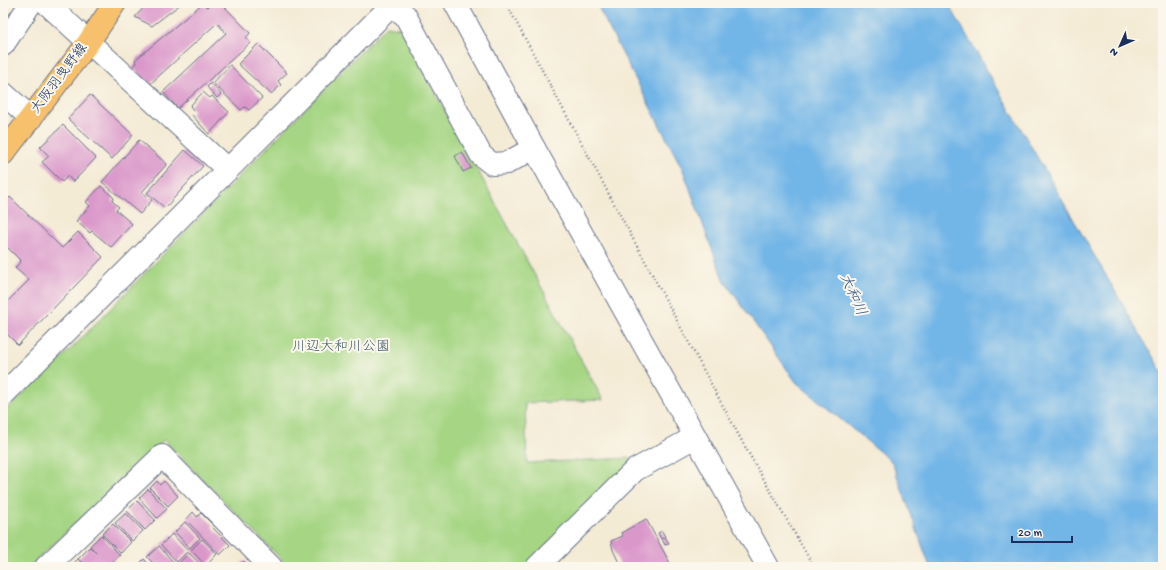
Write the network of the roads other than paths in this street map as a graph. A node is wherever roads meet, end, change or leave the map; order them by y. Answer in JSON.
{"nodes":[{"id":1,"x":31,"y":3,"type":"edge"},
{"id":2,"x":46,"y":3,"type":"edge"},
{"id":3,"x":115,"y":3,"type":"edge"},
{"id":4,"x":455,"y":3,"type":"edge"},
{"id":5,"x":88,"y":43,"type":"junction"},
{"id":6,"x":3,"y":45,"type":"edge"},
{"id":7,"x":3,"y":93,"type":"edge"},
{"id":8,"x":31,"y":118,"type":"junction"},
{"id":9,"x":534,"y":148,"type":"junction"},
{"id":10,"x":3,"y":154,"type":"edge"},
{"id":11,"x":228,"y":170,"type":"junction"},
{"id":12,"x":3,"y":395,"type":"edge"},
{"id":13,"x":695,"y":437,"type":"junction"},
{"id":14,"x":46,"y":567,"type":"edge"},
{"id":15,"x":271,"y":567,"type":"edge"},
{"id":16,"x":537,"y":567,"type":"edge"},
{"id":17,"x":768,"y":567,"type":"edge"}],
"edges":[{"from":1,"to":6,"type":"street"},
{"from":2,"to":5,"type":"street"},
{"from":3,"to":5,"type":"main road","name":"大阪羽曳野線"},
{"from":4,"to":9,"type":"street"},
{"from":5,"to":8,"type":"main road","name":"大阪羽曳野線"},
{"from":5,"to":11,"type":"street"},
{"from":7,"to":8,"type":"street"},
{"from":8,"to":10,"type":"main road","name":"大阪羽曳野線"},
{"from":9,"to":11,"type":"street"},
{"from":9,"to":13,"type":"street"},
{"from":11,"to":12,"type":"street"},
{"from":13,"to":16,"type":"street"},
{"from":13,"to":17,"type":"street"},
{"from":14,"to":15,"type":"street"}]}
